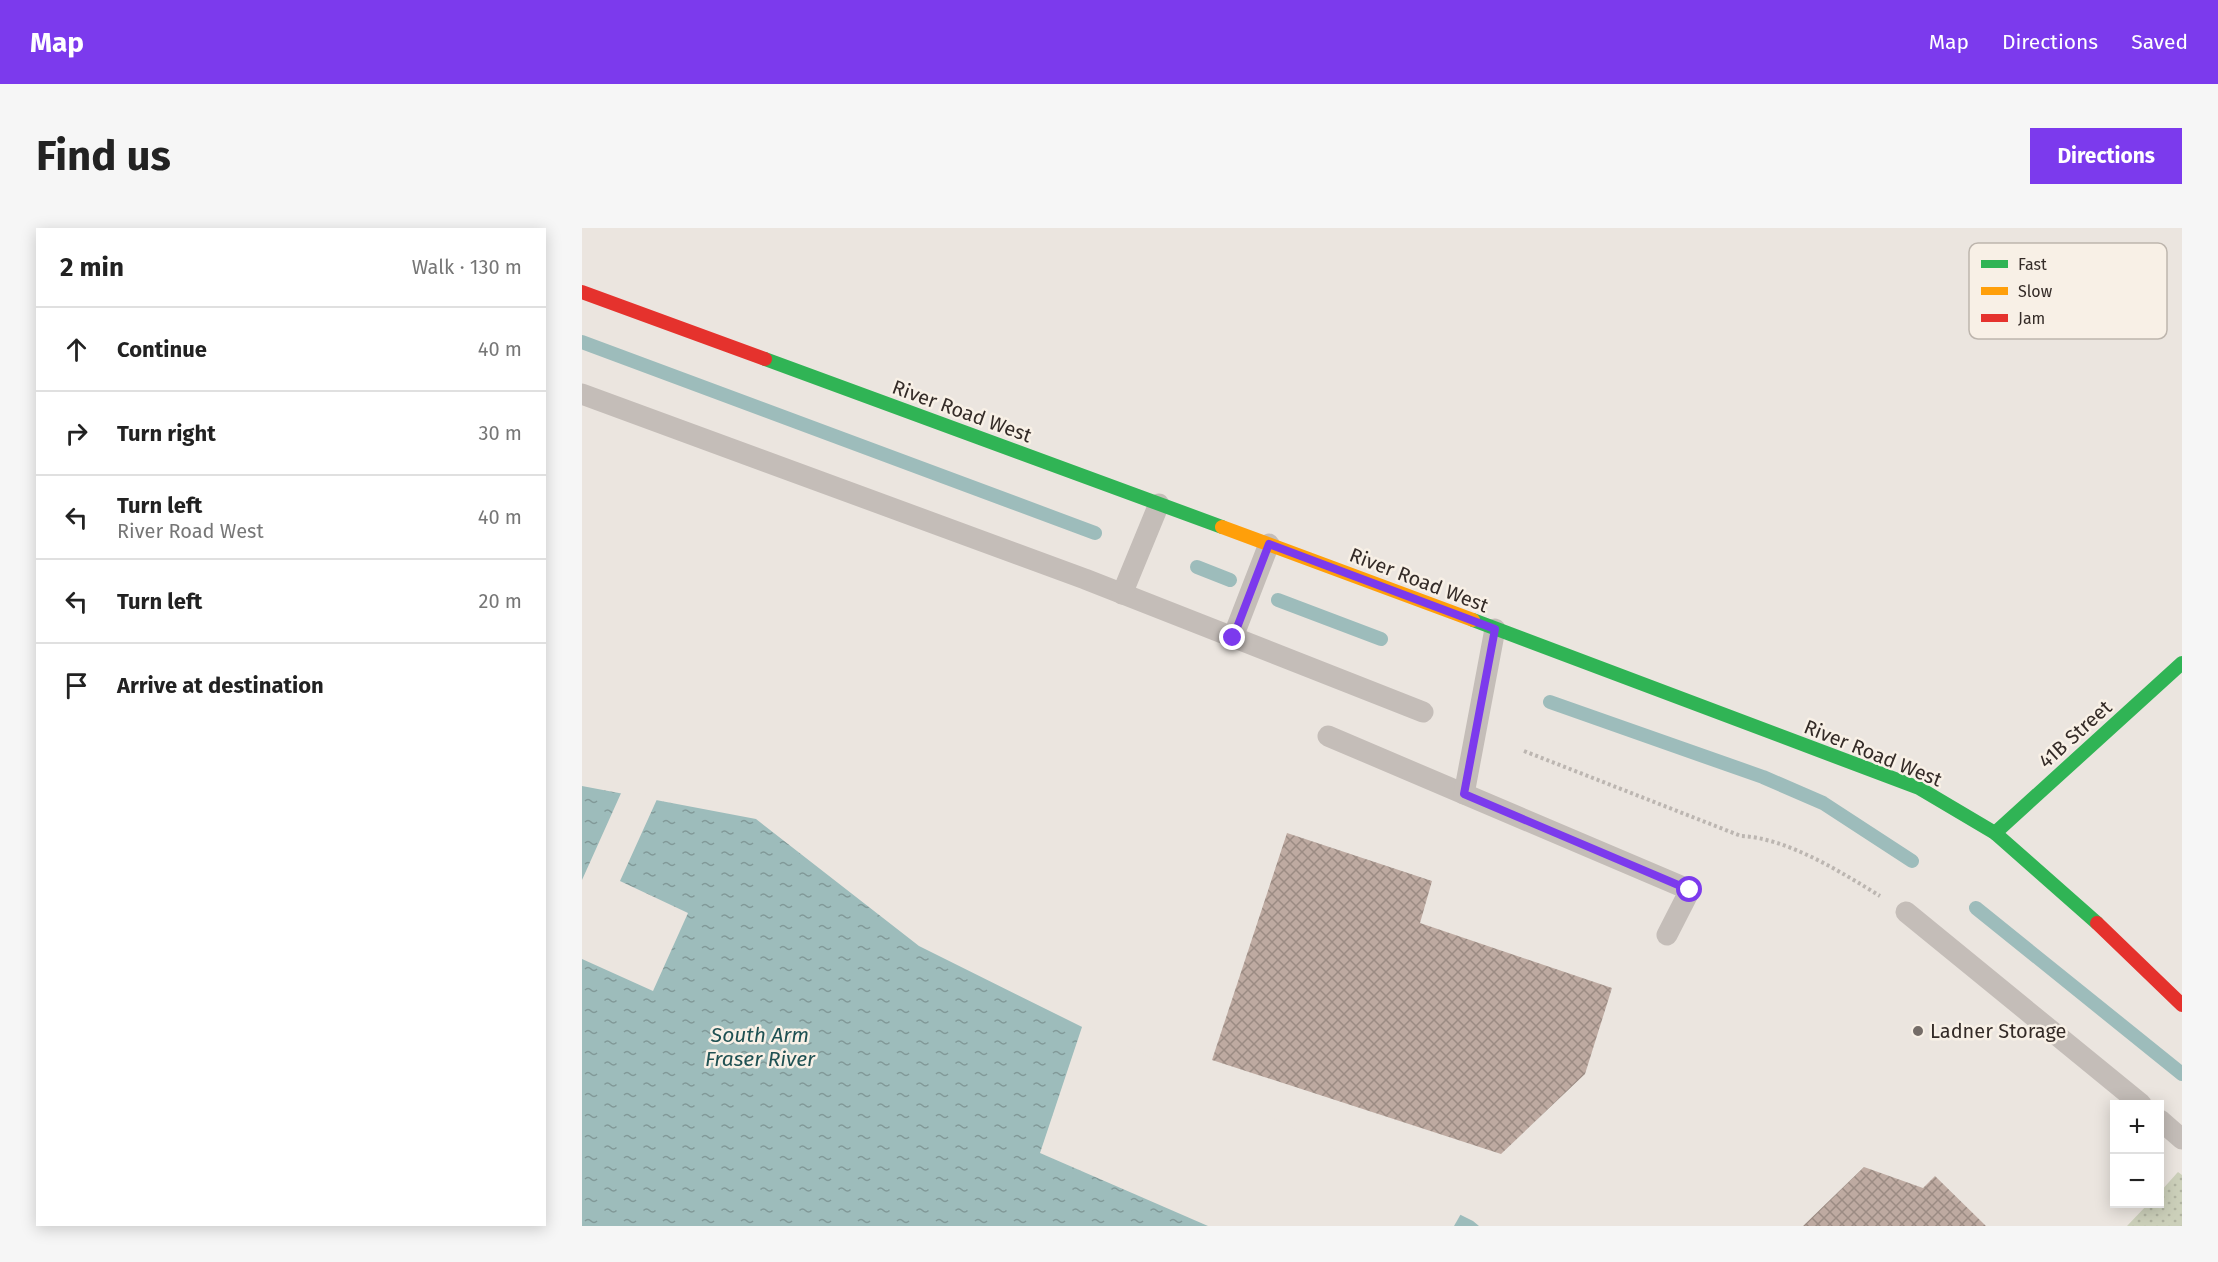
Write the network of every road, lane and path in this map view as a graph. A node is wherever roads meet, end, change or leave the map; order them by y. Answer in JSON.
{"nodes":[{"id":1,"x":582,"y":292,"type":"edge"},
{"id":2,"x":582,"y":394,"type":"edge"},
{"id":3,"x":1159,"y":504,"type":"junction"},
{"id":4,"x":1269,"y":544,"type":"junction"},
{"id":5,"x":1122,"y":594,"type":"junction"},
{"id":6,"x":1495,"y":629,"type":"junction"},
{"id":7,"x":1233,"y":638,"type":"junction"},
{"id":8,"x":2182,"y":663,"type":"edge"},
{"id":9,"x":1423,"y":712,"type":"dead end"},
{"id":10,"x":1328,"y":736,"type":"dead end"},
{"id":11,"x":1524,"y":751,"type":"dead end"},
{"id":12,"x":1464,"y":794,"type":"junction"},
{"id":13,"x":1995,"y":833,"type":"junction"},
{"id":14,"x":1906,"y":912,"type":"joint"},
{"id":15,"x":1667,"y":935,"type":"dead end"},
{"id":16,"x":2182,"y":1005,"type":"edge"},
{"id":17,"x":2136,"y":1100,"type":"edge"},
{"id":18,"x":2164,"y":1123,"type":"edge"},
{"id":19,"x":2182,"y":1139,"type":"edge"}],
"edges":[{"from":1,"to":3,"type":"street","name":"River Road West"},
{"from":2,"to":5,"type":"lane"},
{"from":3,"to":4,"type":"street","name":"River Road West"},
{"from":3,"to":5,"type":"lane"},
{"from":4,"to":6,"type":"street","name":"River Road West"},
{"from":4,"to":7,"type":"lane"},
{"from":5,"to":7,"type":"lane"},
{"from":6,"to":12,"type":"lane"},
{"from":6,"to":13,"type":"street","name":"River Road West"},
{"from":7,"to":9,"type":"lane"},
{"from":8,"to":13,"type":"street","name":"41B Street"},
{"from":10,"to":12,"type":"lane"},
{"from":11,"to":14,"type":"path"},
{"from":12,"to":15,"type":"lane"},
{"from":13,"to":16,"type":"street","name":"River Road West"},
{"from":14,"to":17,"type":"lane"},
{"from":18,"to":19,"type":"lane"}]}
